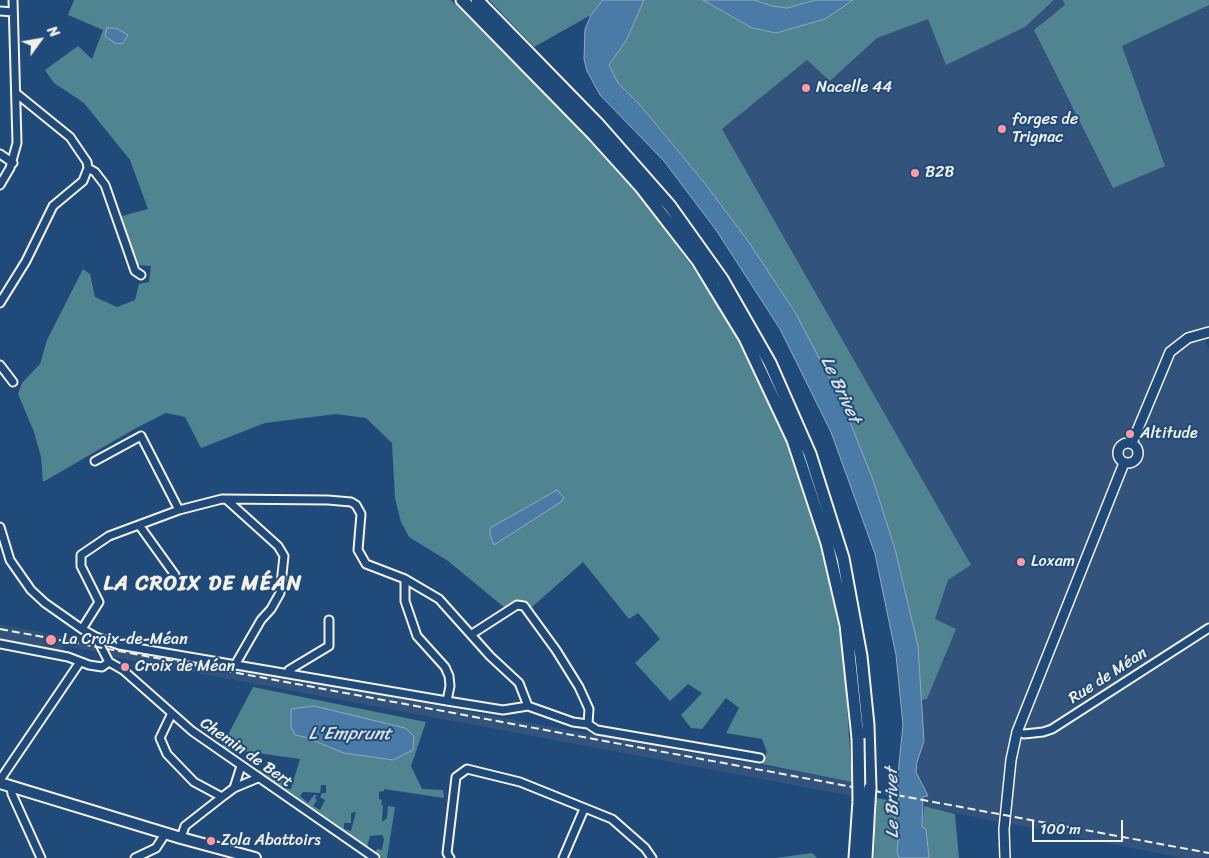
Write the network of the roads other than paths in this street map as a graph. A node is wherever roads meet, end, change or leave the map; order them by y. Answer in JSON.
{"nodes":[{"id":1,"x":13,"y":0,"type":"edge"},
{"id":2,"x":462,"y":0,"type":"edge"},
{"id":3,"x":478,"y":0,"type":"edge"},
{"id":4,"x":0,"y":11,"type":"edge"},
{"id":5,"x":13,"y":12,"type":"junction"},
{"id":6,"x":17,"y":94,"type":"junction"},
{"id":7,"x":0,"y":154,"type":"edge"},
{"id":8,"x":13,"y":162,"type":"junction"},
{"id":9,"x":88,"y":168,"type":"junction"},
{"id":10,"x":0,"y":185,"type":"edge"},
{"id":11,"x":141,"y":275,"type":"dead end"},
{"id":12,"x":0,"y":302,"type":"edge"},
{"id":13,"x":1209,"y":332,"type":"edge"},
{"id":14,"x":0,"y":366,"type":"edge"},
{"id":15,"x":13,"y":382,"type":"dead end"},
{"id":16,"x":1132,"y":443,"type":"junction"},
{"id":17,"x":95,"y":461,"type":"dead end"},
{"id":18,"x":1124,"y":463,"type":"junction"},
{"id":19,"x":227,"y":500,"type":"junction"},
{"id":20,"x":179,"y":510,"type":"junction"},
{"id":21,"x":139,"y":525,"type":"junction"},
{"id":22,"x":0,"y":530,"type":"edge"},
{"id":23,"x":175,"y":575,"type":"dead end"},
{"id":24,"x":405,"y":579,"type":"junction"},
{"id":25,"x":328,"y":620,"type":"dead end"},
{"id":26,"x":1209,"y":628,"type":"edge"},
{"id":27,"x":82,"y":629,"type":"junction"},
{"id":28,"x":472,"y":634,"type":"junction"},
{"id":29,"x":96,"y":637,"type":"junction"},
{"id":30,"x":0,"y":644,"type":"edge"},
{"id":31,"x":80,"y":662,"type":"junction"},
{"id":32,"x":109,"y":662,"type":"junction"},
{"id":33,"x":236,"y":663,"type":"junction"},
{"id":34,"x":288,"y":673,"type":"junction"},
{"id":35,"x":447,"y":701,"type":"junction"},
{"id":36,"x":528,"y":706,"type":"junction"},
{"id":37,"x":171,"y":714,"type":"junction"},
{"id":38,"x":588,"y":724,"type":"junction"},
{"id":39,"x":1017,"y":732,"type":"junction"},
{"id":40,"x":864,"y":739,"type":"junction"},
{"id":41,"x":760,"y":758,"type":"dead end"},
{"id":42,"x":241,"y":766,"type":"junction"},
{"id":43,"x":258,"y":778,"type":"junction"},
{"id":44,"x":0,"y":782,"type":"edge"},
{"id":45,"x":11,"y":786,"type":"junction"},
{"id":46,"x":234,"y":788,"type":"junction"},
{"id":47,"x":222,"y":797,"type":"junction"},
{"id":48,"x":584,"y":809,"type":"junction"},
{"id":49,"x":165,"y":834,"type":"junction"},
{"id":50,"x":181,"y":838,"type":"junction"},
{"id":51,"x":150,"y":855,"type":"edge"},
{"id":52,"x":858,"y":857,"type":"edge"},
{"id":53,"x":40,"y":858,"type":"edge"},
{"id":54,"x":134,"y":858,"type":"edge"},
{"id":55,"x":255,"y":858,"type":"edge"},
{"id":56,"x":375,"y":858,"type":"edge"},
{"id":57,"x":450,"y":858,"type":"edge"},
{"id":58,"x":563,"y":858,"type":"edge"},
{"id":59,"x":652,"y":858,"type":"edge"},
{"id":60,"x":1005,"y":858,"type":"edge"}],
"edges":[{"from":1,"to":5,"type":"street"},
{"from":2,"to":40,"type":"highway"},
{"from":3,"to":40,"type":"highway"},
{"from":4,"to":5,"type":"street"},
{"from":5,"to":6,"type":"street"},
{"from":6,"to":8,"type":"street"},
{"from":6,"to":9,"type":"street"},
{"from":7,"to":8,"type":"street"},
{"from":8,"to":10,"type":"street"},
{"from":9,"to":11,"type":"street"},
{"from":9,"to":12,"type":"street"},
{"from":13,"to":16,"type":"street"},
{"from":14,"to":15,"type":"street"},
{"from":16,"to":18,"type":"street"},
{"from":16,"to":18,"type":"street"},
{"from":17,"to":20,"type":"street"},
{"from":18,"to":39,"type":"street"},
{"from":19,"to":20,"type":"street"},
{"from":19,"to":24,"type":"street"},
{"from":19,"to":33,"type":"street"},
{"from":20,"to":21,"type":"street"},
{"from":21,"to":23,"type":"street"},
{"from":21,"to":27,"type":"street"},
{"from":22,"to":27,"type":"street"},
{"from":24,"to":28,"type":"street"},
{"from":24,"to":35,"type":"street"},
{"from":25,"to":34,"type":"street"},
{"from":26,"to":39,"type":"street","name":"Rue de Méan"},
{"from":27,"to":29,"type":"street"},
{"from":28,"to":36,"type":"street"},
{"from":28,"to":38,"type":"street"},
{"from":29,"to":32,"type":"street"},
{"from":29,"to":33,"type":"street"},
{"from":30,"to":31,"type":"street"},
{"from":31,"to":32,"type":"street"},
{"from":31,"to":44,"type":"street"},
{"from":32,"to":37,"type":"street","name":"Chemin de Bert"},
{"from":33,"to":34,"type":"street"},
{"from":34,"to":35,"type":"street"},
{"from":35,"to":36,"type":"street"},
{"from":36,"to":38,"type":"street"},
{"from":37,"to":42,"type":"street","name":"Chemin de Bert"},
{"from":37,"to":47,"type":"street"},
{"from":38,"to":41,"type":"street"},
{"from":39,"to":60,"type":"street"},
{"from":40,"to":52,"type":"highway","bridge":true},
{"from":42,"to":43,"type":"street","name":"Chemin de Bert"},
{"from":42,"to":46,"type":"street"},
{"from":43,"to":46,"type":"street"},
{"from":43,"to":56,"type":"street","name":"Chemin de Bert"},
{"from":44,"to":45,"type":"main road"},
{"from":45,"to":49,"type":"main road"},
{"from":45,"to":53,"type":"street"},
{"from":46,"to":47,"type":"street"},
{"from":47,"to":50,"type":"street"},
{"from":48,"to":57,"type":"street"},
{"from":48,"to":58,"type":"street"},
{"from":48,"to":59,"type":"street"},
{"from":49,"to":50,"type":"main road"},
{"from":49,"to":51,"type":"street"},
{"from":50,"to":55,"type":"main road"},
{"from":51,"to":54,"type":"street"}]}
